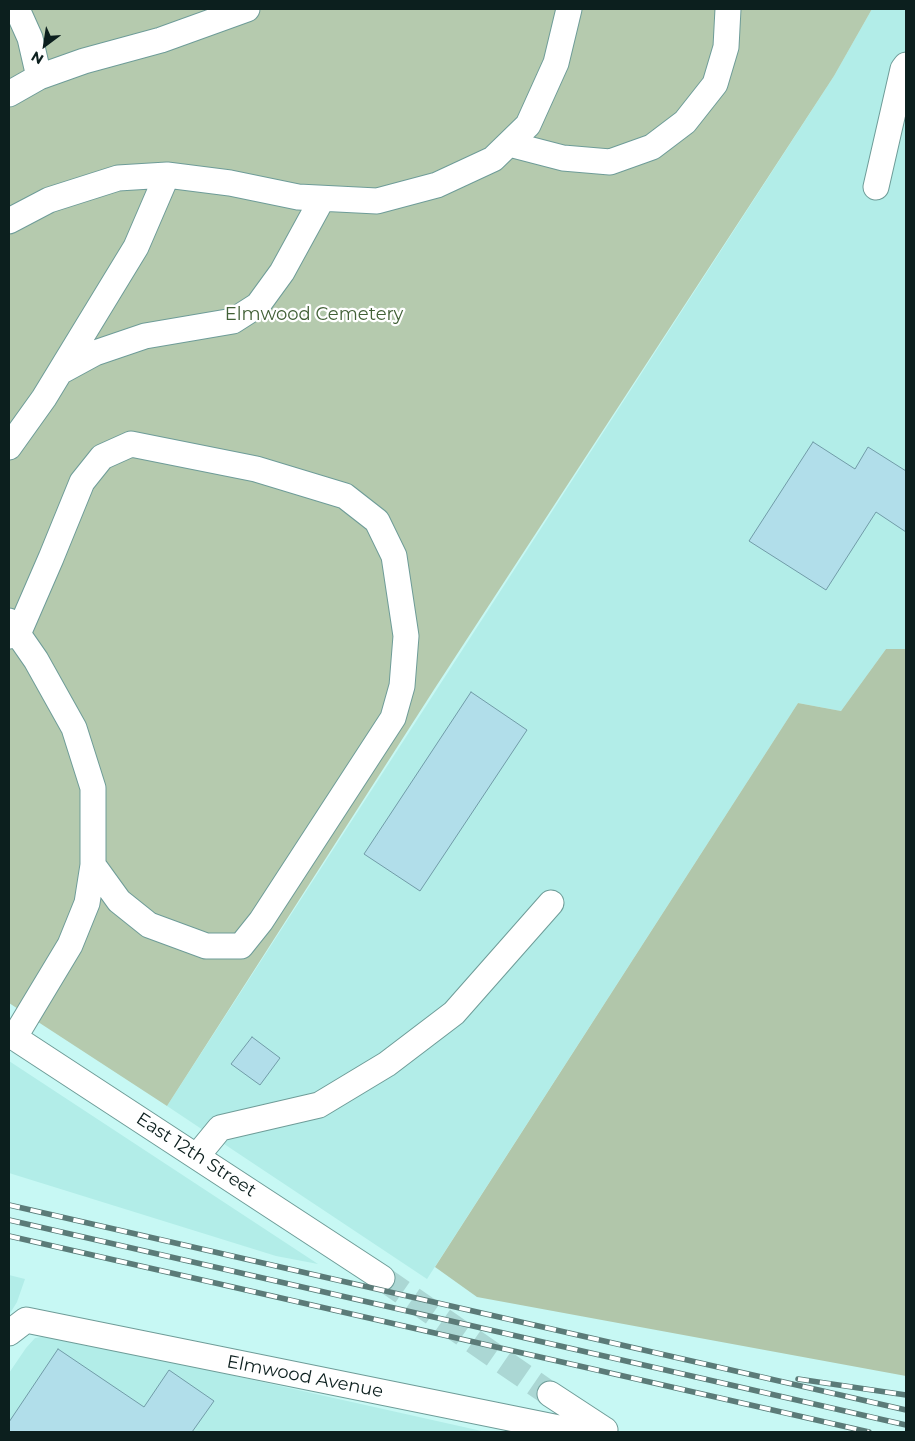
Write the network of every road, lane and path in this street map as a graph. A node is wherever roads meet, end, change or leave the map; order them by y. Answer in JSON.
{"nodes":[{"id":1,"x":17,"y":9,"type":"edge"},
{"id":2,"x":247,"y":9,"type":"edge"},
{"id":3,"x":569,"y":9,"type":"edge"},
{"id":4,"x":576,"y":9,"type":"edge"},
{"id":5,"x":728,"y":9,"type":"edge"},
{"id":6,"x":563,"y":33,"type":"junction"},
{"id":7,"x":906,"y":65,"type":"edge"},
{"id":8,"x":39,"y":77,"type":"junction"},
{"id":9,"x":9,"y":94,"type":"edge"},
{"id":10,"x":509,"y":144,"type":"junction"},
{"id":11,"x":167,"y":175,"type":"junction"},
{"id":12,"x":876,"y":187,"type":"dead end"},
{"id":13,"x":322,"y":199,"type":"junction"},
{"id":14,"x":9,"y":221,"type":"edge"},
{"id":15,"x":60,"y":372,"type":"junction"},
{"id":16,"x":9,"y":447,"type":"edge"},
{"id":17,"x":12,"y":630,"type":"edge"},
{"id":18,"x":93,"y":865,"type":"junction"},
{"id":19,"x":551,"y":903,"type":"dead end"},
{"id":20,"x":12,"y":1036,"type":"edge"},
{"id":21,"x":197,"y":1156,"type":"junction"},
{"id":22,"x":382,"y":1278,"type":"tunnel mouth"},
{"id":23,"x":9,"y":1332,"type":"edge"},
{"id":24,"x":550,"y":1394,"type":"tunnel mouth"},
{"id":25,"x":607,"y":1431,"type":"edge"}],
"edges":[{"from":1,"to":8,"type":"street"},
{"from":2,"to":8,"type":"street"},
{"from":3,"to":6,"type":"street"},
{"from":4,"to":6,"type":"street"},
{"from":5,"to":10,"type":"street"},
{"from":6,"to":10,"type":"street"},
{"from":7,"to":12,"type":"street"},
{"from":8,"to":9,"type":"street"},
{"from":10,"to":13,"type":"street"},
{"from":11,"to":13,"type":"street"},
{"from":11,"to":14,"type":"street"},
{"from":11,"to":15,"type":"street"},
{"from":13,"to":15,"type":"street"},
{"from":15,"to":16,"type":"street"},
{"from":17,"to":18,"type":"street"},
{"from":17,"to":18,"type":"street"},
{"from":18,"to":20,"type":"street"},
{"from":19,"to":21,"type":"street"},
{"from":20,"to":21,"type":"street","name":"East 12th Street"},
{"from":21,"to":22,"type":"street","name":"East 12th Street"},
{"from":23,"to":25,"type":"street","name":"Elmwood Avenue"},
{"from":24,"to":25,"type":"street"}]}
